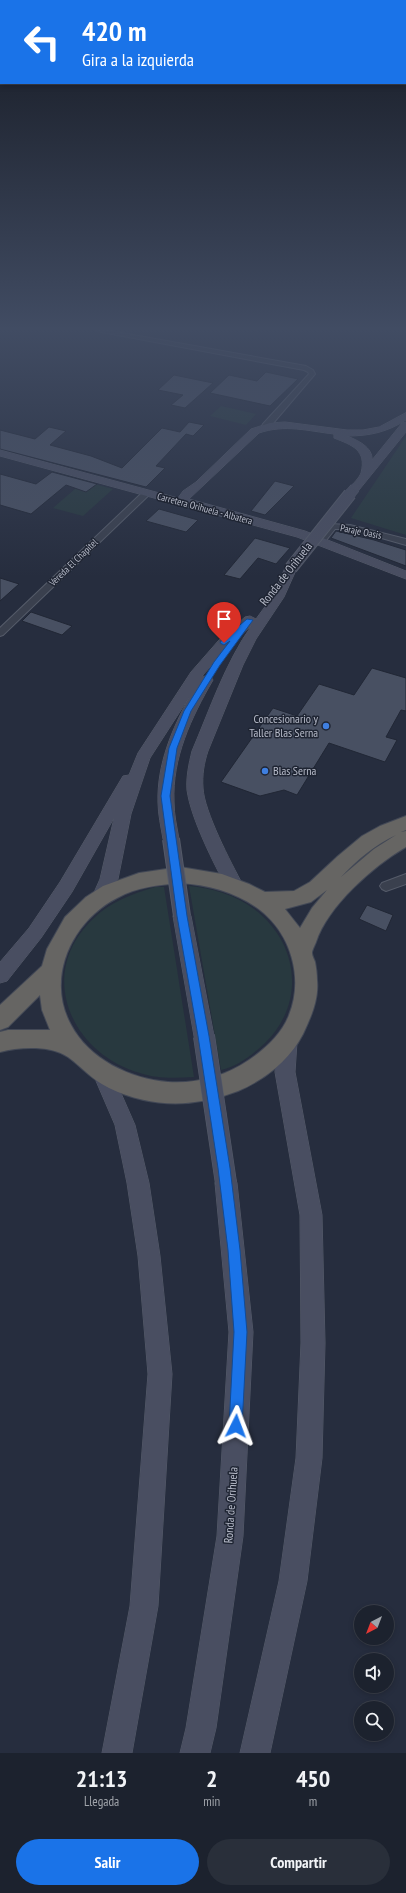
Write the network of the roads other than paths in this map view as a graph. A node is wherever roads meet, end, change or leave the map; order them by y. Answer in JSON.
{"nodes":[{"id":1,"x":277,"y":413,"type":"edge"},
{"id":2,"x":279,"y":413,"type":"edge"},
{"id":3,"x":406,"y":416,"type":"edge"},
{"id":4,"x":288,"y":424,"type":"junction"},
{"id":5,"x":266,"y":426,"type":"junction"},
{"id":6,"x":406,"y":426,"type":"edge"},
{"id":7,"x":321,"y":430,"type":"junction"},
{"id":8,"x":0,"y":453,"type":"edge"},
{"id":9,"x":366,"y":473,"type":"junction"},
{"id":10,"x":200,"y":484,"type":"junction"},
{"id":11,"x":147,"y":493,"type":"junction"},
{"id":12,"x":161,"y":497,"type":"junction"},
{"id":13,"x":183,"y":503,"type":"junction"},
{"id":14,"x":218,"y":512,"type":"junction"},
{"id":15,"x":321,"y":540,"type":"junction"},
{"id":16,"x":406,"y":542,"type":"edge"},
{"id":17,"x":291,"y":568,"type":"junction"},
{"id":18,"x":406,"y":575,"type":"edge"},
{"id":19,"x":250,"y":620,"type":"junction"},
{"id":20,"x":0,"y":633,"type":"edge"},
{"id":21,"x":143,"y":757,"type":"junction"},
{"id":22,"x":406,"y":823,"type":"edge"},
{"id":23,"x":406,"y":838,"type":"edge"},
{"id":24,"x":406,"y":878,"type":"edge"},
{"id":25,"x":234,"y":885,"type":"junction"},
{"id":26,"x":386,"y":886,"type":"dead end"},
{"id":27,"x":101,"y":897,"type":"junction"},
{"id":28,"x":262,"y":900,"type":"junction"},
{"id":29,"x":302,"y":951,"type":"junction"},
{"id":30,"x":50,"y":972,"type":"junction"},
{"id":31,"x":0,"y":975,"type":"edge"},
{"id":32,"x":0,"y":1020,"type":"edge"},
{"id":33,"x":0,"y":1042,"type":"edge"},
{"id":34,"x":287,"y":1042,"type":"junction"},
{"id":35,"x":73,"y":1049,"type":"junction"},
{"id":36,"x":103,"y":1074,"type":"junction"},
{"id":37,"x":117,"y":1753,"type":"edge"},
{"id":38,"x":195,"y":1753,"type":"edge"},
{"id":39,"x":255,"y":1753,"type":"edge"}],
"edges":[{"from":1,"to":5,"type":"street"},
{"from":2,"to":4,"type":"street"},
{"from":3,"to":7,"type":"main road"},
{"from":4,"to":5,"type":"main road"},
{"from":4,"to":7,"type":"main road"},
{"from":5,"to":10,"type":"main road"},
{"from":6,"to":9,"type":"main road","name":"Ronda de Orihuela"},
{"from":7,"to":9,"type":"main road"},
{"from":8,"to":11,"type":"main road","name":"Carretera Orihuela - Albatera"},
{"from":9,"to":17,"type":"main road","name":"Ronda de Orihuela","bridge":true},
{"from":10,"to":12,"type":"main road"},
{"from":10,"to":13,"type":"main road"},
{"from":10,"to":14,"type":"main road"},
{"from":11,"to":12,"type":"main road","name":"Carretera Orihuela - Albatera"},
{"from":11,"to":20,"type":"street","name":"Vereda El Chapitel"},
{"from":12,"to":13,"type":"main road","name":"Carretera Orihuela - Albatera"},
{"from":13,"to":14,"type":"main road","name":"Carretera Orihuela - Albatera"},
{"from":14,"to":15,"type":"main road","name":"Carretera Orihuela - Albatera"},
{"from":15,"to":16,"type":"street","name":"Paraje Oasis"},
{"from":15,"to":18,"type":"main road","name":"Carretera Orihuela - Albatera"},
{"from":17,"to":19,"type":"main road","name":"Ronda de Orihuela"},
{"from":17,"to":25,"type":"main road"},
{"from":19,"to":21,"type":"main road"},
{"from":19,"to":38,"type":"main road","name":"Ronda de Orihuela","bridge":true},
{"from":21,"to":27,"type":"main road"},
{"from":21,"to":31,"type":"main road"},
{"from":22,"to":28,"type":"highway"},
{"from":23,"to":29,"type":"highway"},
{"from":24,"to":26,"type":"street"},
{"from":25,"to":27,"type":"highway"},
{"from":25,"to":28,"type":"highway"},
{"from":27,"to":30,"type":"highway"},
{"from":28,"to":29,"type":"highway"},
{"from":29,"to":34,"type":"highway"},
{"from":30,"to":32,"type":"highway"},
{"from":30,"to":35,"type":"highway"},
{"from":33,"to":35,"type":"highway"},
{"from":34,"to":36,"type":"highway"},
{"from":34,"to":39,"type":"main road"},
{"from":35,"to":36,"type":"highway"},
{"from":36,"to":37,"type":"main road"}]}
